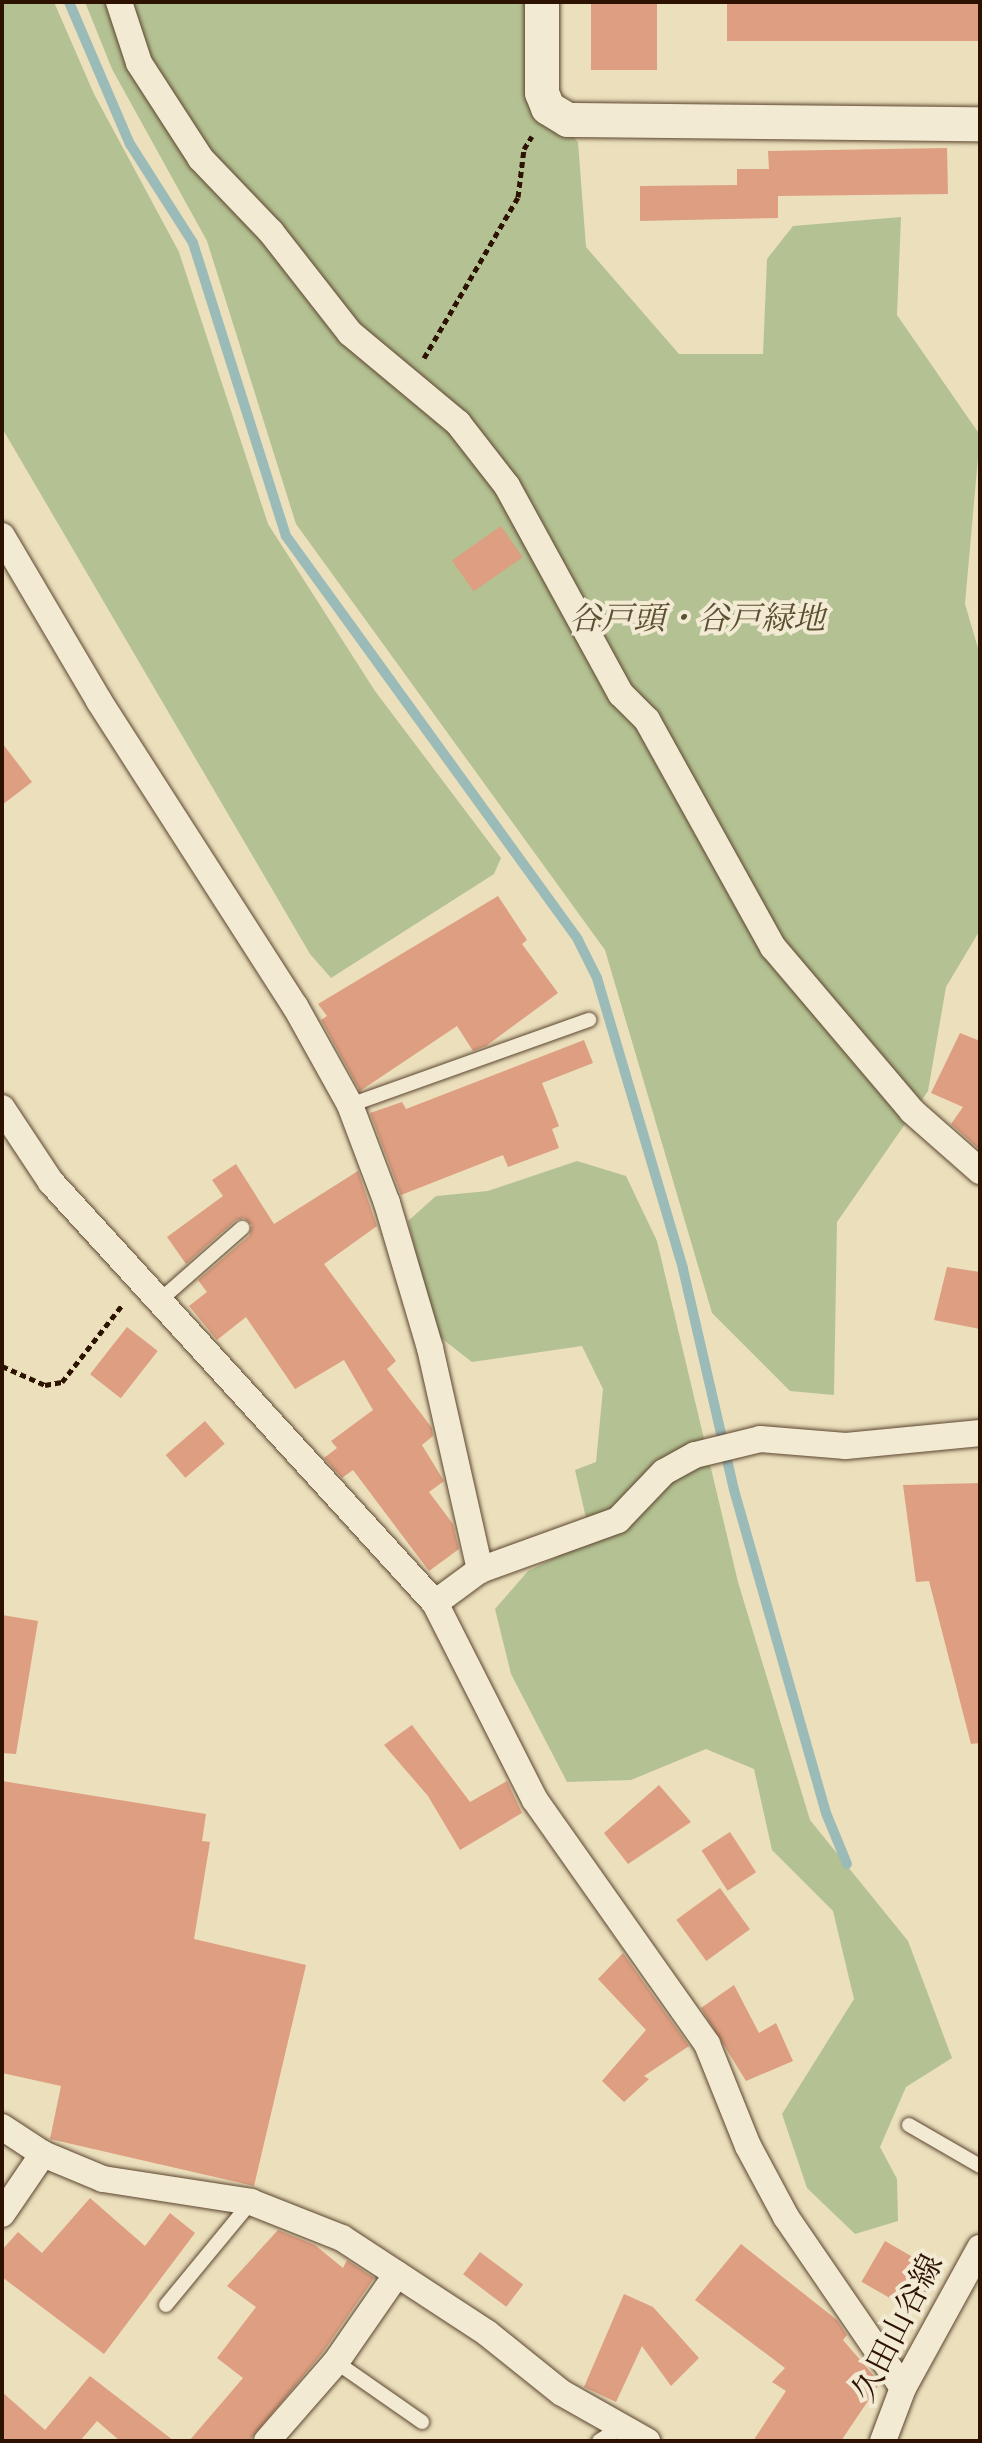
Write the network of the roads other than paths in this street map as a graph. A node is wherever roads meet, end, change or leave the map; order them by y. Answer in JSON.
{"nodes":[{"id":1,"x":119,"y":2,"type":"edge"},
{"id":2,"x":542,"y":2,"type":"edge"},
{"id":3,"x":980,"y":124,"type":"edge"},
{"id":4,"x":2,"y":536,"type":"edge"},
{"id":5,"x":589,"y":1020,"type":"dead end"},
{"id":6,"x":350,"y":1105,"type":"junction"},
{"id":7,"x":2,"y":1108,"type":"edge"},
{"id":8,"x":980,"y":1171,"type":"edge"},
{"id":9,"x":242,"y":1228,"type":"dead end"},
{"id":10,"x":159,"y":1301,"type":"junction"},
{"id":11,"x":980,"y":1433,"type":"edge"},
{"id":12,"x":480,"y":1570,"type":"junction"},
{"id":13,"x":435,"y":1603,"type":"junction"},
{"id":14,"x":909,"y":2125,"type":"dead end"},
{"id":15,"x":2,"y":2127,"type":"edge"},
{"id":16,"x":43,"y":2154,"type":"junction"},
{"id":17,"x":980,"y":2166,"type":"edge"},
{"id":18,"x":251,"y":2202,"type":"junction"},
{"id":19,"x":2,"y":2214,"type":"edge"},
{"id":20,"x":980,"y":2248,"type":"edge"},
{"id":21,"x":397,"y":2274,"type":"junction"},
{"id":22,"x":166,"y":2305,"type":"dead end"},
{"id":23,"x":336,"y":2362,"type":"junction"},
{"id":24,"x":903,"y":2388,"type":"junction"},
{"id":25,"x":422,"y":2422,"type":"dead end"},
{"id":26,"x":610,"y":2434,"type":"edge"},
{"id":27,"x":267,"y":2441,"type":"edge"},
{"id":28,"x":647,"y":2441,"type":"edge"},
{"id":29,"x":883,"y":2441,"type":"edge"}],
"edges":[{"from":1,"to":8,"type":"street"},
{"from":2,"to":3,"type":"street"},
{"from":4,"to":6,"type":"street"},
{"from":5,"to":6,"type":"lane"},
{"from":6,"to":12,"type":"street"},
{"from":7,"to":10,"type":"street"},
{"from":9,"to":10,"type":"lane"},
{"from":10,"to":13,"type":"street"},
{"from":11,"to":12,"type":"street"},
{"from":12,"to":13,"type":"street"},
{"from":13,"to":24,"type":"street"},
{"from":14,"to":17,"type":"lane"},
{"from":15,"to":16,"type":"street"},
{"from":16,"to":18,"type":"street"},
{"from":16,"to":19,"type":"street"},
{"from":18,"to":21,"type":"street"},
{"from":18,"to":22,"type":"lane"},
{"from":20,"to":24,"type":"street","name":"久田山谷線"},
{"from":21,"to":23,"type":"street"},
{"from":21,"to":26,"type":"street"},
{"from":23,"to":25,"type":"lane"},
{"from":23,"to":27,"type":"street"},
{"from":24,"to":29,"type":"street","name":"久田山谷線"},
{"from":26,"to":28,"type":"street"}]}
